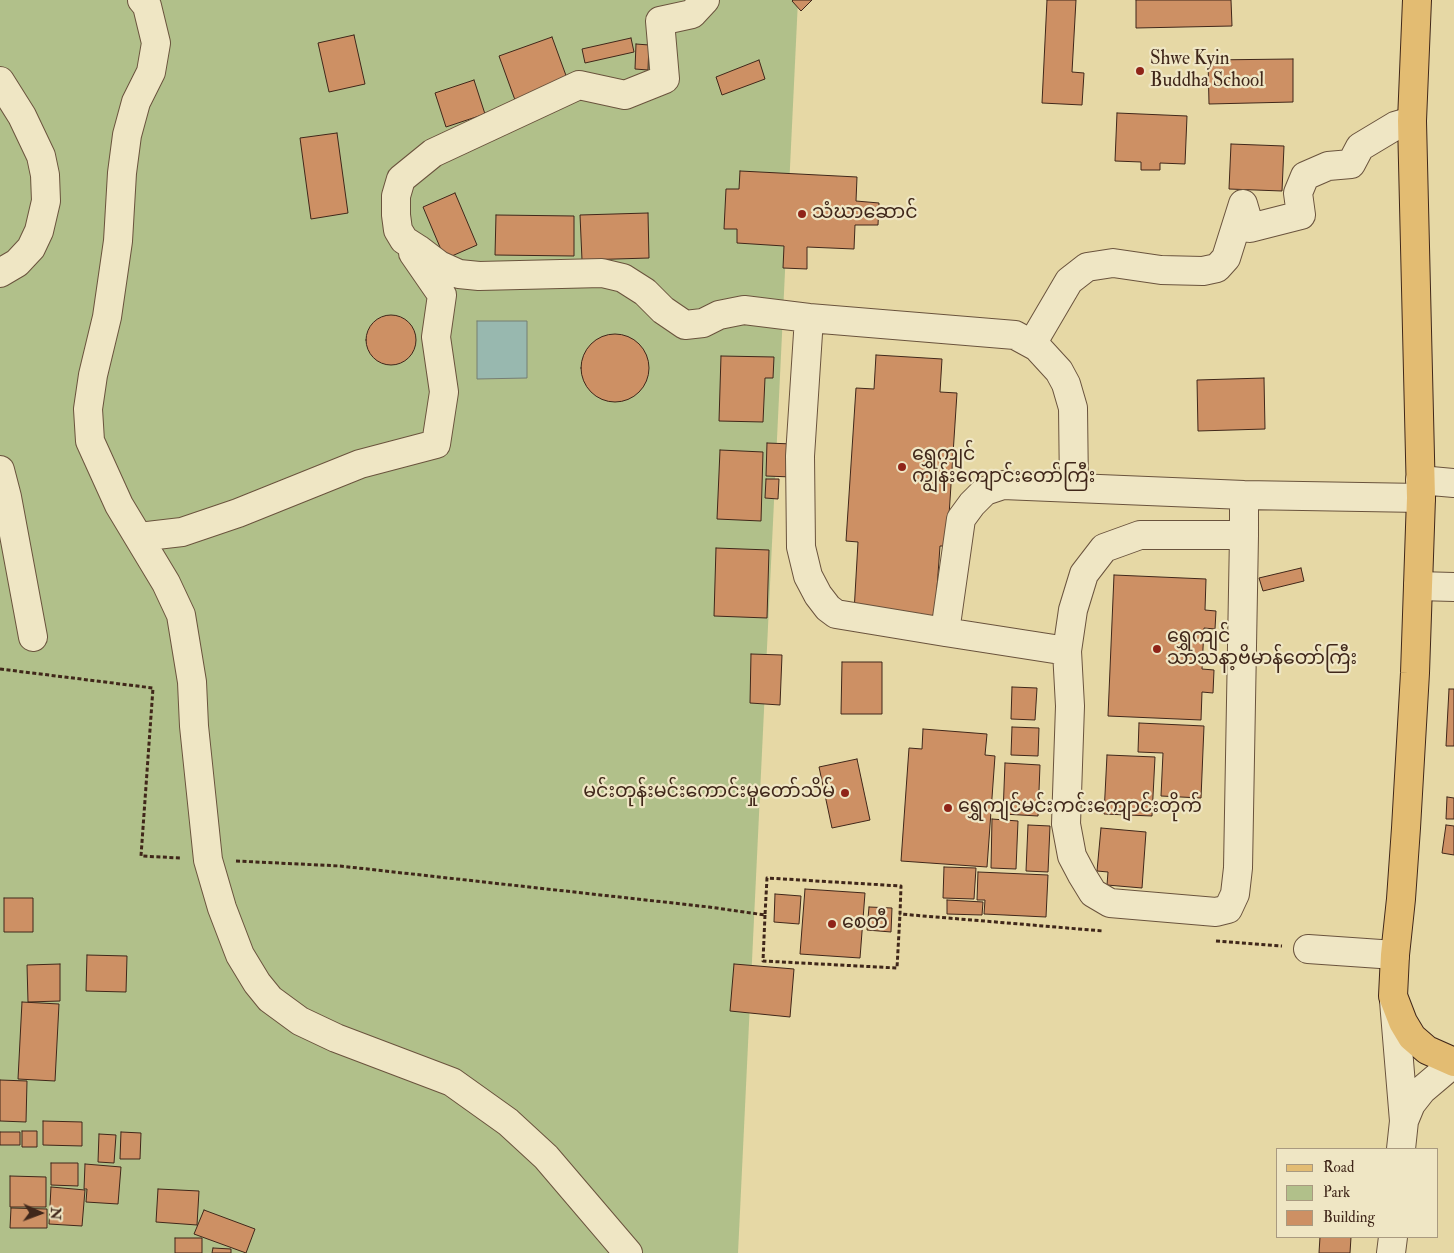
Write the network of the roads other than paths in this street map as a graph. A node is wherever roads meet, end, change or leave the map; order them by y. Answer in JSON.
{"nodes":[{"id":1,"x":142,"y":0,"type":"edge"},
{"id":2,"x":705,"y":0,"type":"edge"},
{"id":3,"x":1417,"y":0,"type":"edge"},
{"id":4,"x":0,"y":81,"type":"edge"},
{"id":5,"x":1412,"y":121,"type":"junction"},
{"id":6,"x":404,"y":240,"type":"junction"},
{"id":7,"x":0,"y":273,"type":"edge"},
{"id":8,"x":809,"y":318,"type":"junction"},
{"id":9,"x":1032,"y":344,"type":"junction"},
{"id":10,"x":0,"y":470,"type":"edge"},
{"id":11,"x":1454,"y":483,"type":"edge"},
{"id":12,"x":1074,"y":488,"type":"junction"},
{"id":13,"x":1421,"y":489,"type":"junction"},
{"id":14,"x":1244,"y":495,"type":"junction"},
{"id":15,"x":1244,"y":535,"type":"junction"},
{"id":16,"x":139,"y":537,"type":"junction"},
{"id":17,"x":1418,"y":586,"type":"junction"},
{"id":18,"x":1454,"y":587,"type":"edge"},
{"id":19,"x":945,"y":632,"type":"junction"},
{"id":20,"x":33,"y":637,"type":"dead end"},
{"id":21,"x":1067,"y":651,"type":"junction"},
{"id":22,"x":1308,"y":949,"type":"road end"},
{"id":23,"x":1395,"y":955,"type":"junction"},
{"id":24,"x":1393,"y":996,"type":"junction"},
{"id":25,"x":1454,"y":1062,"type":"edge"},
{"id":26,"x":1404,"y":1121,"type":"junction"},
{"id":27,"x":1401,"y":1148,"type":"edge"},
{"id":28,"x":1393,"y":1238,"type":"edge"},
{"id":29,"x":628,"y":1253,"type":"edge"},
{"id":30,"x":1392,"y":1253,"type":"edge"}],
"edges":[{"from":1,"to":16,"type":"street"},
{"from":2,"to":6,"type":"street"},
{"from":3,"to":5,"type":"main road"},
{"from":4,"to":7,"type":"street"},
{"from":5,"to":9,"type":"street"},
{"from":5,"to":13,"type":"main road"},
{"from":6,"to":8,"type":"street"},
{"from":6,"to":16,"type":"street"},
{"from":8,"to":9,"type":"street"},
{"from":8,"to":19,"type":"street"},
{"from":9,"to":12,"type":"street"},
{"from":10,"to":20,"type":"street"},
{"from":11,"to":13,"type":"street"},
{"from":12,"to":14,"type":"street"},
{"from":12,"to":19,"type":"street"},
{"from":13,"to":14,"type":"street"},
{"from":13,"to":17,"type":"main road"},
{"from":14,"to":15,"type":"street"},
{"from":15,"to":21,"type":"street"},
{"from":15,"to":21,"type":"street"},
{"from":16,"to":29,"type":"street"},
{"from":17,"to":18,"type":"street"},
{"from":17,"to":23,"type":"main road"},
{"from":19,"to":21,"type":"street"},
{"from":22,"to":23,"type":"street"},
{"from":23,"to":24,"type":"main road"},
{"from":24,"to":25,"type":"main road"},
{"from":24,"to":26,"type":"street"},
{"from":25,"to":26,"type":"street"},
{"from":26,"to":27,"type":"street"},
{"from":28,"to":30,"type":"street"}]}
